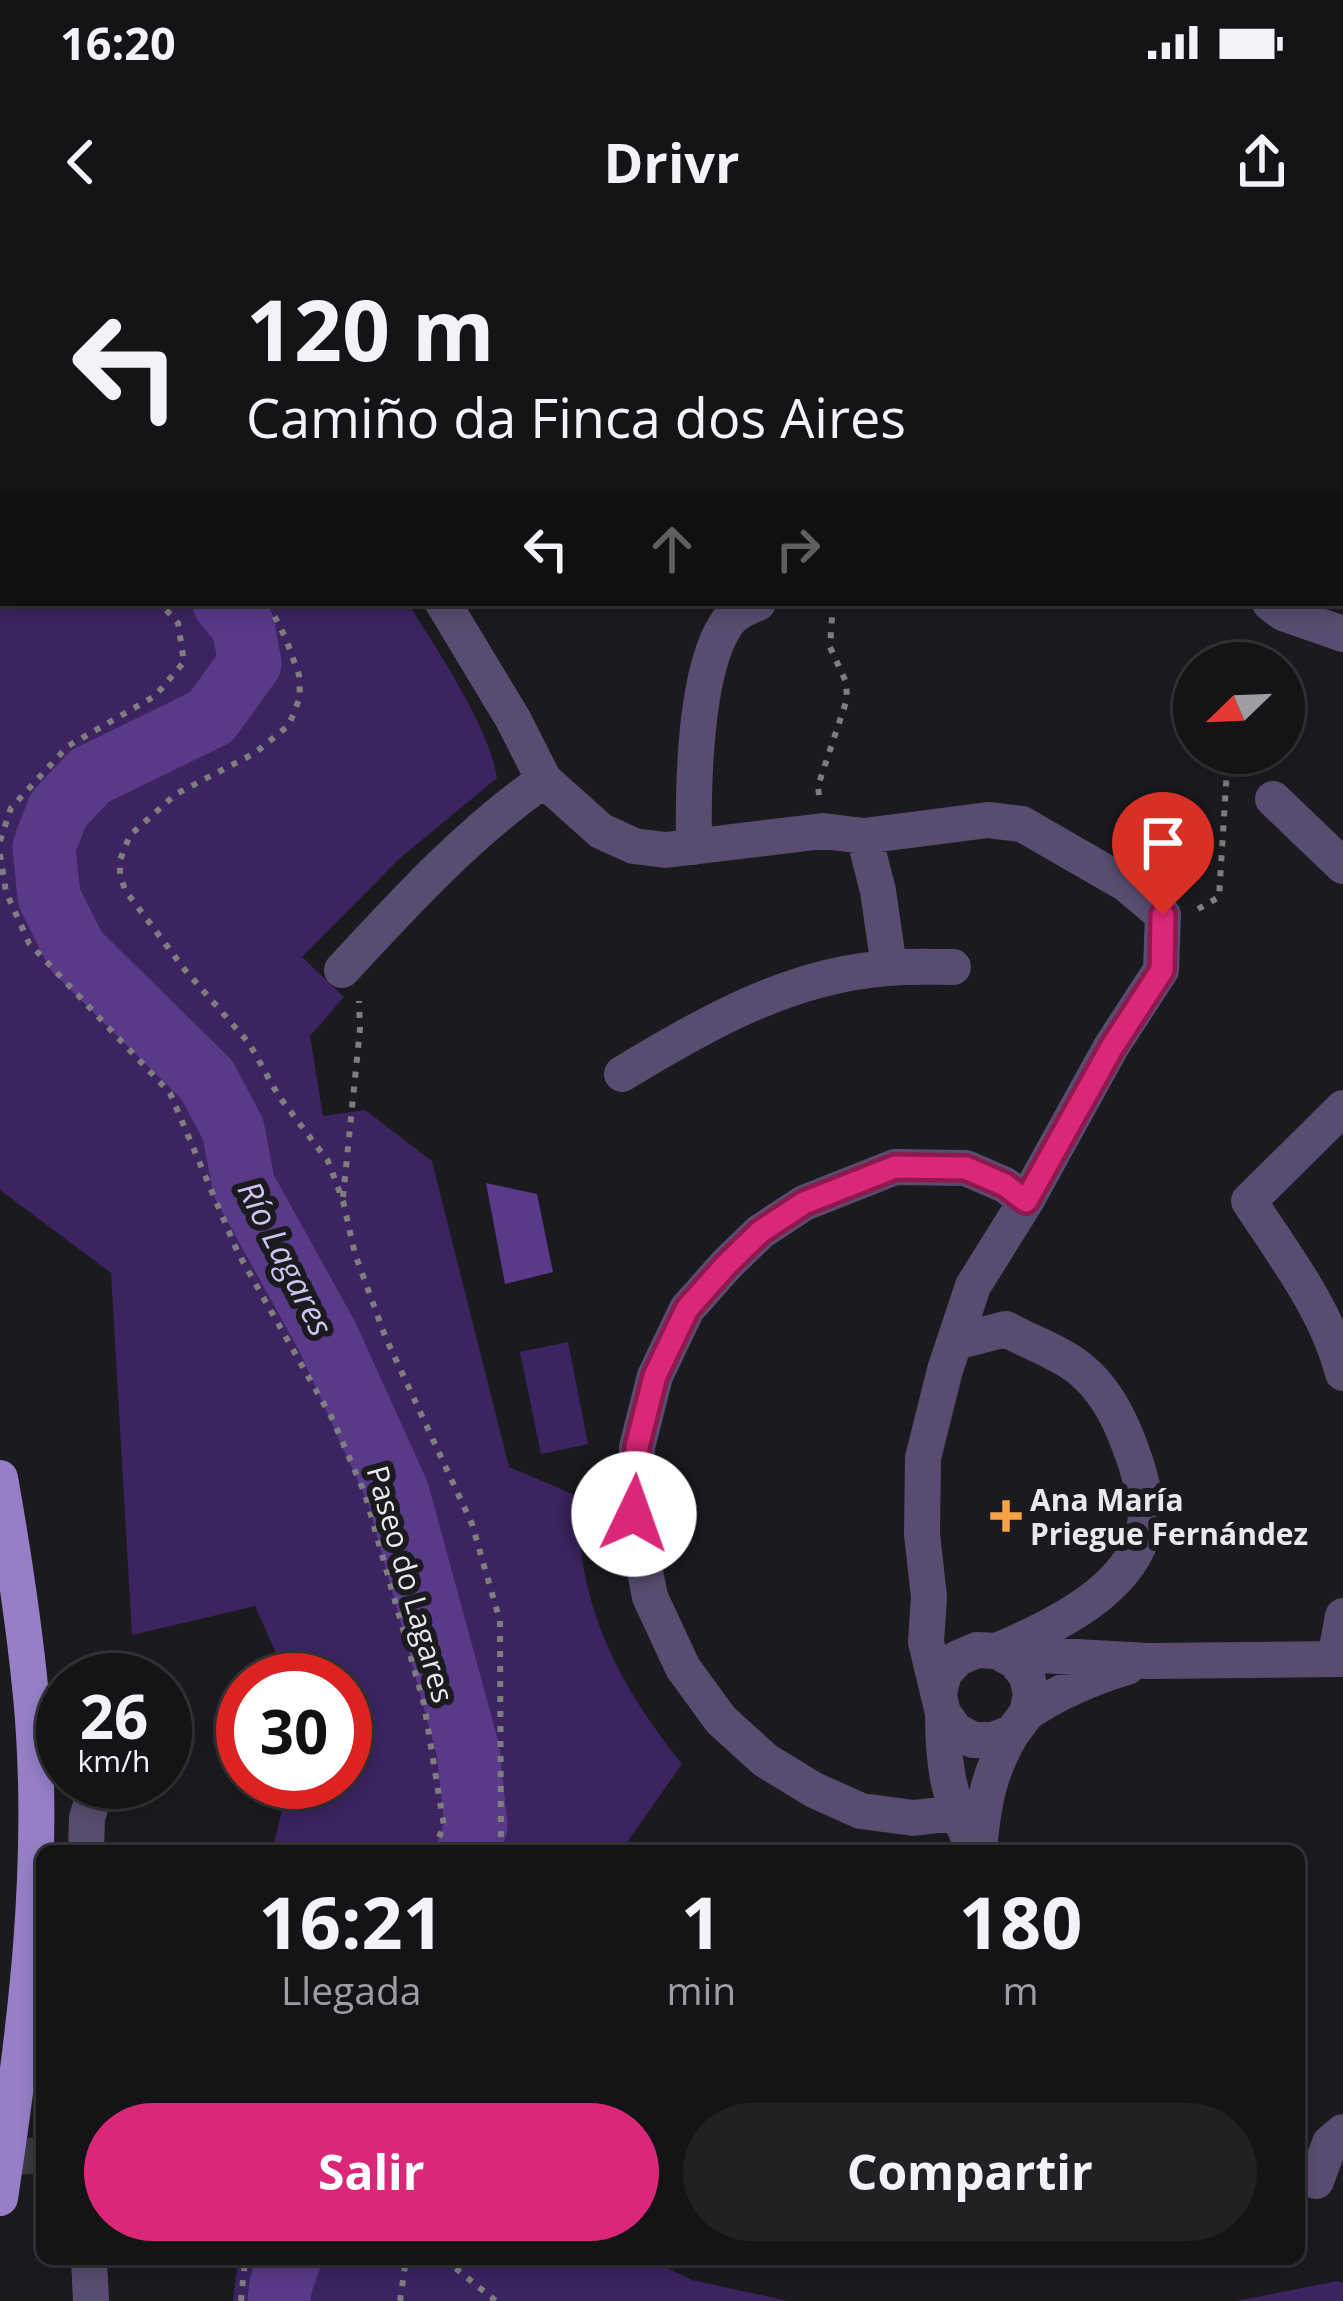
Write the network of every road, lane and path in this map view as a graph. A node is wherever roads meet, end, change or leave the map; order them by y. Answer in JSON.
{"nodes":[{"id":1,"x":163,"y":606,"type":"edge"},
{"id":2,"x":270,"y":606,"type":"edge"},
{"id":3,"x":445,"y":606,"type":"edge"},
{"id":4,"x":753,"y":606,"type":"edge"},
{"id":5,"x":833,"y":606,"type":"edge"},
{"id":6,"x":1274,"y":606,"type":"edge"},
{"id":7,"x":1343,"y":634,"type":"edge"},
{"id":8,"x":1227,"y":774,"type":"edge"},
{"id":9,"x":544,"y":780,"type":"junction"},
{"id":10,"x":1273,"y":799,"type":"dead end"},
{"id":11,"x":823,"y":831,"type":"junction"},
{"id":12,"x":865,"y":836,"type":"junction"},
{"id":13,"x":0,"y":841,"type":"edge"},
{"id":14,"x":694,"y":847,"type":"junction"},
{"id":15,"x":0,"y":854,"type":"edge"},
{"id":16,"x":1343,"y":866,"type":"edge"},
{"id":17,"x":1195,"y":911,"type":"dead end"},
{"id":18,"x":953,"y":967,"type":"dead end"},
{"id":19,"x":889,"y":968,"type":"junction"},
{"id":20,"x":342,"y":970,"type":"joint"},
{"id":21,"x":622,"y":1074,"type":"dead end"},
{"id":22,"x":1343,"y":1108,"type":"edge"},
{"id":23,"x":343,"y":1201,"type":"junction"},
{"id":24,"x":1026,"y":1201,"type":"junction"},
{"id":25,"x":955,"y":1342,"type":"junction"},
{"id":26,"x":1343,"y":1373,"type":"edge"},
{"id":27,"x":0,"y":1478,"type":"edge"},
{"id":28,"x":929,"y":1598,"type":"junction"},
{"id":29,"x":1343,"y":1616,"type":"edge"},
{"id":30,"x":996,"y":1654,"type":"junction"},
{"id":31,"x":1339,"y":1659,"type":"edge"},
{"id":32,"x":1148,"y":1660,"type":"junction"},
{"id":33,"x":941,"y":1703,"type":"junction"},
{"id":34,"x":1019,"y":1723,"type":"junction"},
{"id":35,"x":90,"y":1809,"type":"edge"},
{"id":36,"x":956,"y":1813,"type":"junction"},
{"id":37,"x":86,"y":1845,"type":"edge"},
{"id":38,"x":436,"y":1845,"type":"edge"},
{"id":39,"x":501,"y":1845,"type":"edge"},
{"id":40,"x":975,"y":1845,"type":"edge"},
{"id":41,"x":979,"y":1845,"type":"edge"},
{"id":42,"x":1343,"y":2132,"type":"edge"},
{"id":43,"x":1319,"y":2184,"type":"edge"},
{"id":44,"x":0,"y":2198,"type":"edge"},
{"id":45,"x":88,"y":2265,"type":"edge"},
{"id":46,"x":244,"y":2265,"type":"edge"},
{"id":47,"x":405,"y":2265,"type":"edge"},
{"id":48,"x":451,"y":2265,"type":"edge"},
{"id":49,"x":91,"y":2301,"type":"edge"},
{"id":50,"x":241,"y":2301,"type":"edge"},
{"id":51,"x":400,"y":2301,"type":"edge"},
{"id":52,"x":496,"y":2301,"type":"edge"}],
"edges":[{"from":1,"to":13,"type":"path"},
{"from":2,"to":23,"type":"path"},
{"from":3,"to":9,"type":"street"},
{"from":4,"to":14,"type":"street"},
{"from":5,"to":11,"type":"path"},
{"from":6,"to":7,"type":"street"},
{"from":8,"to":17,"type":"path"},
{"from":9,"to":14,"type":"street"},
{"from":9,"to":20,"type":"street"},
{"from":10,"to":16,"type":"street"},
{"from":11,"to":12,"type":"street"},
{"from":11,"to":14,"type":"street"},
{"from":12,"to":19,"type":"street"},
{"from":12,"to":24,"type":"street"},
{"from":15,"to":38,"type":"path","name":"Paseo do Lagares"},
{"from":18,"to":19,"type":"street"},
{"from":19,"to":21,"type":"street"},
{"from":20,"to":23,"type":"path"},
{"from":22,"to":26,"type":"street"},
{"from":23,"to":39,"type":"path"},
{"from":24,"to":25,"type":"street"},
{"from":24,"to":36,"type":"street"},
{"from":25,"to":28,"type":"street"},
{"from":25,"to":30,"type":"street"},
{"from":27,"to":44,"type":"main road"},
{"from":28,"to":30,"type":"street"},
{"from":28,"to":33,"type":"street"},
{"from":29,"to":31,"type":"street"},
{"from":30,"to":32,"type":"street"},
{"from":30,"to":33,"type":"street"},
{"from":30,"to":34,"type":"street"},
{"from":31,"to":32,"type":"street"},
{"from":32,"to":34,"type":"street"},
{"from":33,"to":34,"type":"street"},
{"from":33,"to":36,"type":"street"},
{"from":34,"to":41,"type":"street"},
{"from":35,"to":37,"type":"street"},
{"from":36,"to":40,"type":"street"},
{"from":42,"to":43,"type":"street"},
{"from":45,"to":49,"type":"street"},
{"from":46,"to":50,"type":"path"},
{"from":47,"to":51,"type":"path"},
{"from":48,"to":52,"type":"path"}]}
